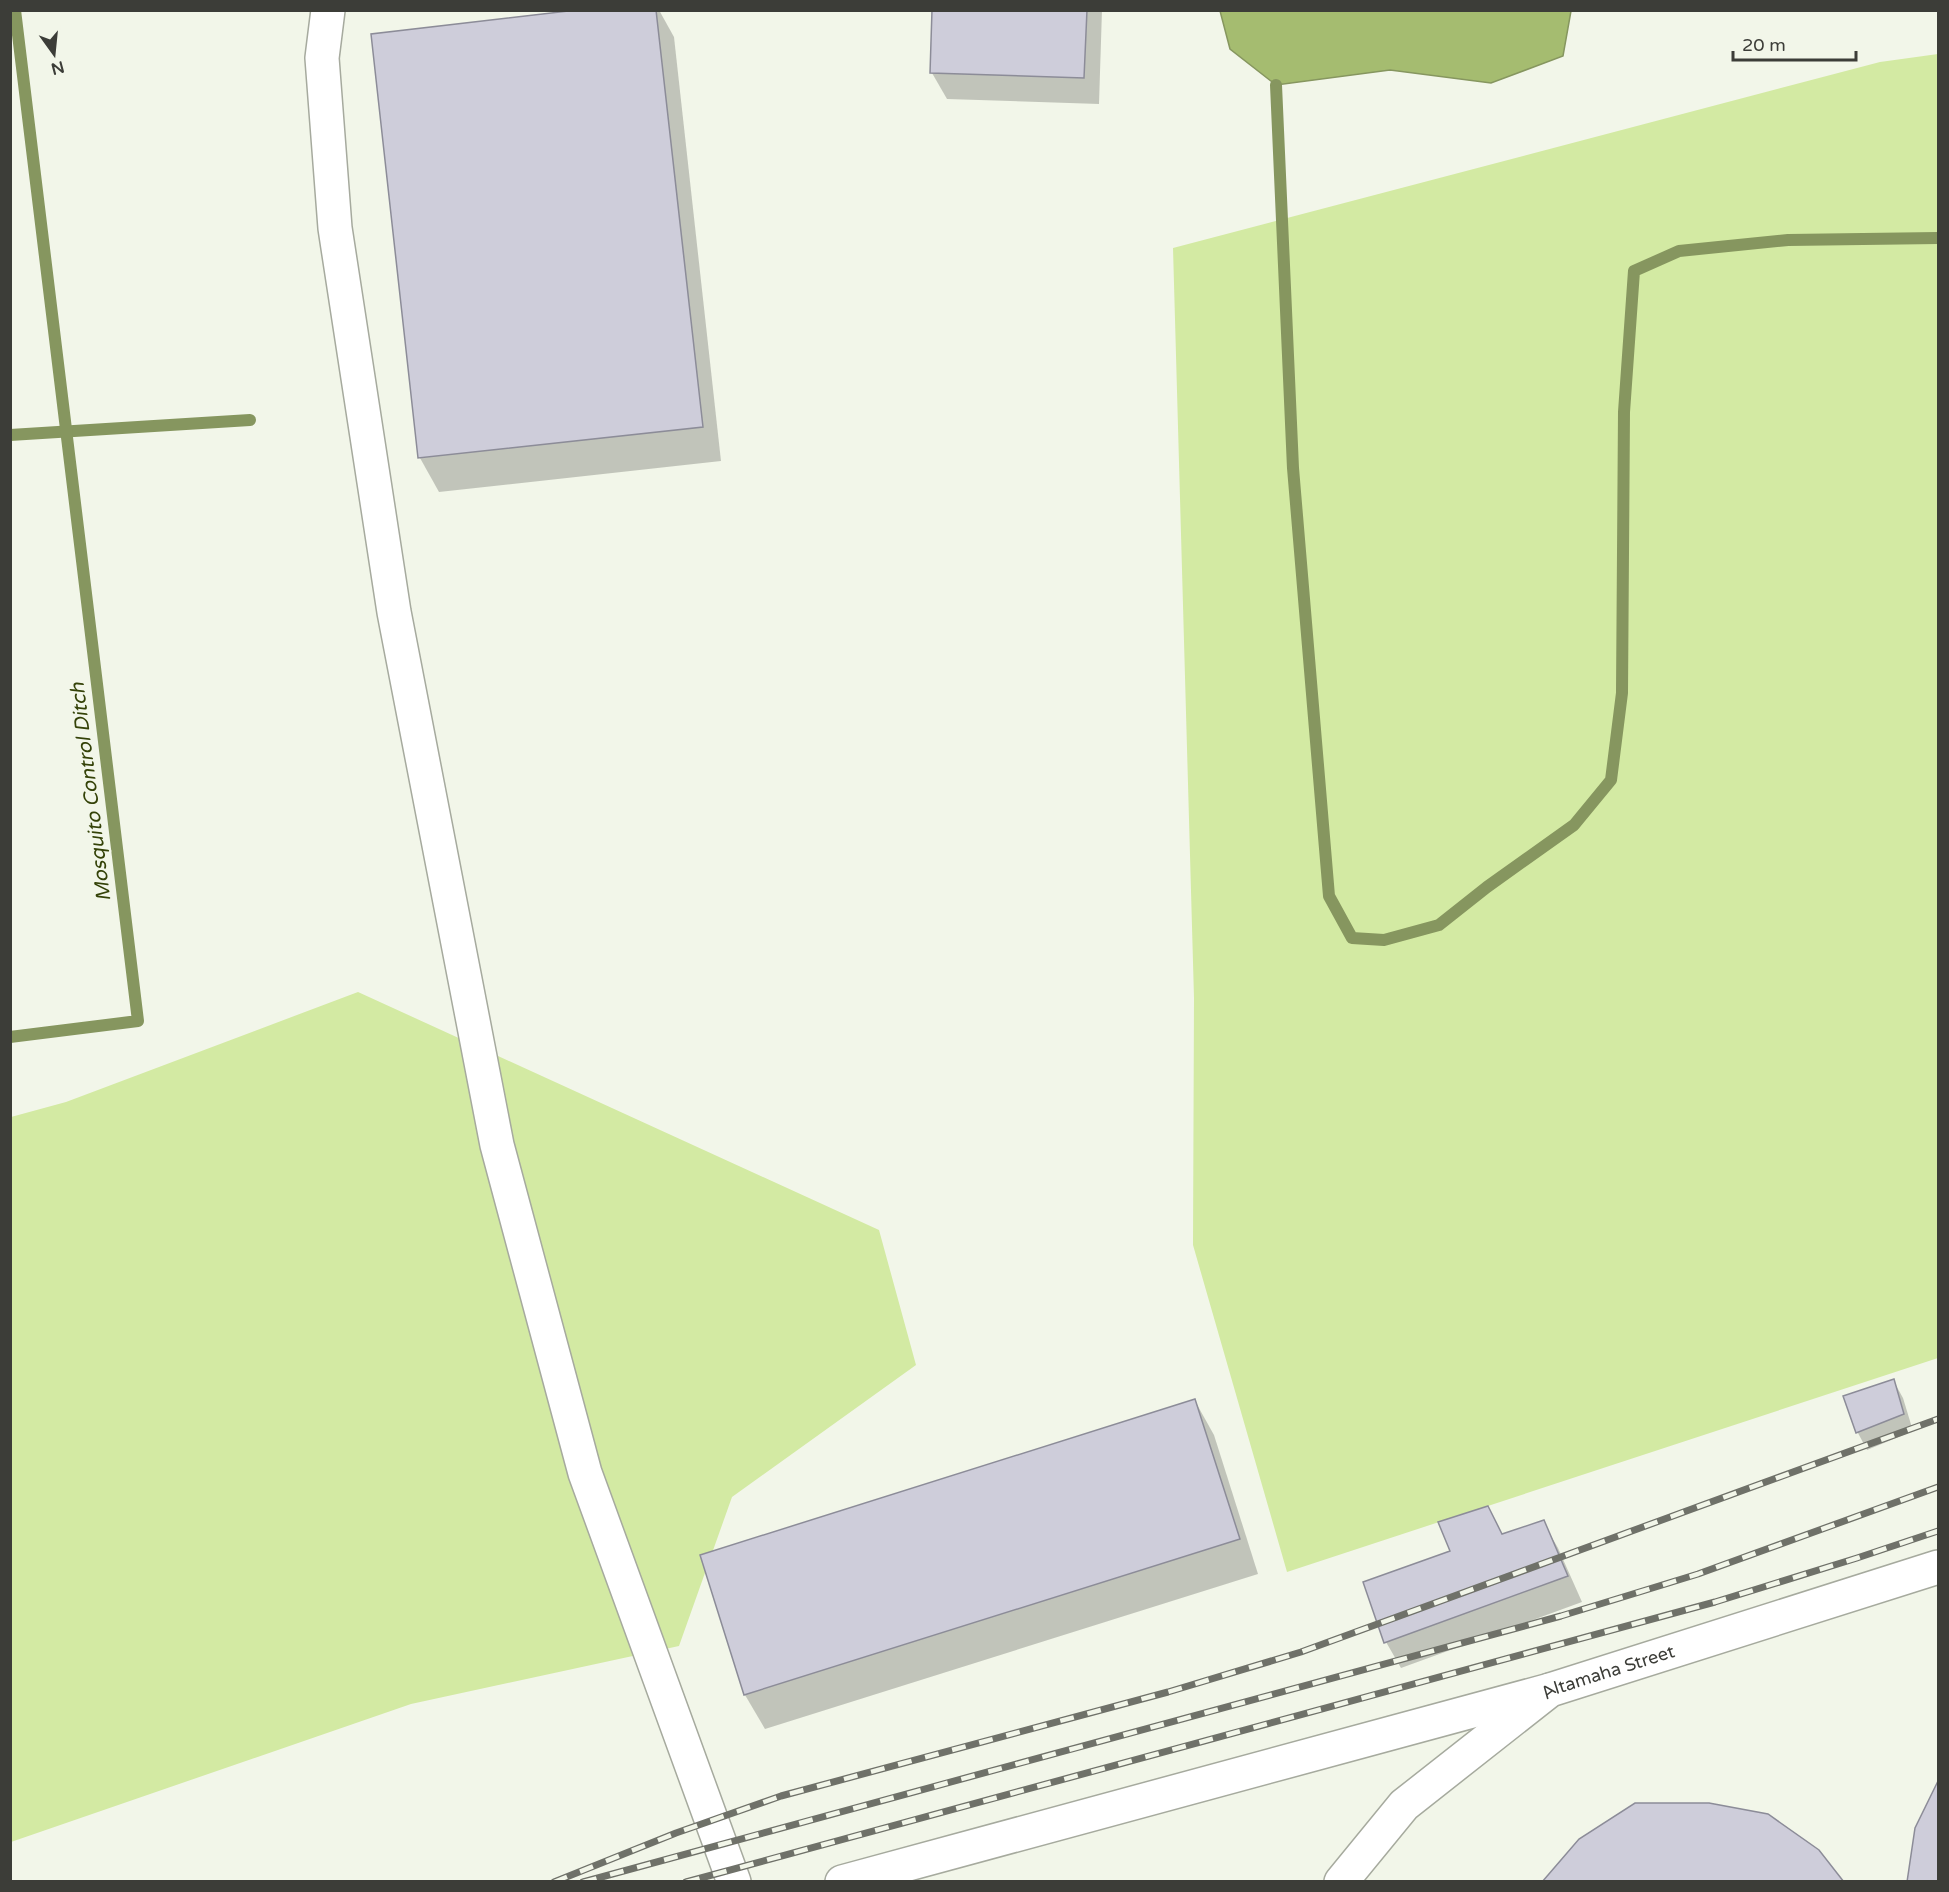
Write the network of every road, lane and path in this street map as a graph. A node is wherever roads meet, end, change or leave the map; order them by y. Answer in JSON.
{"nodes":[{"id":1,"x":328,"y":10,"type":"edge"},
{"id":2,"x":1938,"y":1568,"type":"edge"},
{"id":3,"x":1551,"y":1690,"type":"junction"},
{"id":4,"x":734,"y":1881,"type":"edge"},
{"id":5,"x":842,"y":1881,"type":"edge"},
{"id":6,"x":1341,"y":1881,"type":"edge"}],
"edges":[{"from":1,"to":4,"type":"lane"},
{"from":2,"to":3,"type":"lane","name":"Altamaha Street"},
{"from":3,"to":5,"type":"lane"},
{"from":3,"to":6,"type":"lane","name":"Altamaha Street"}]}
